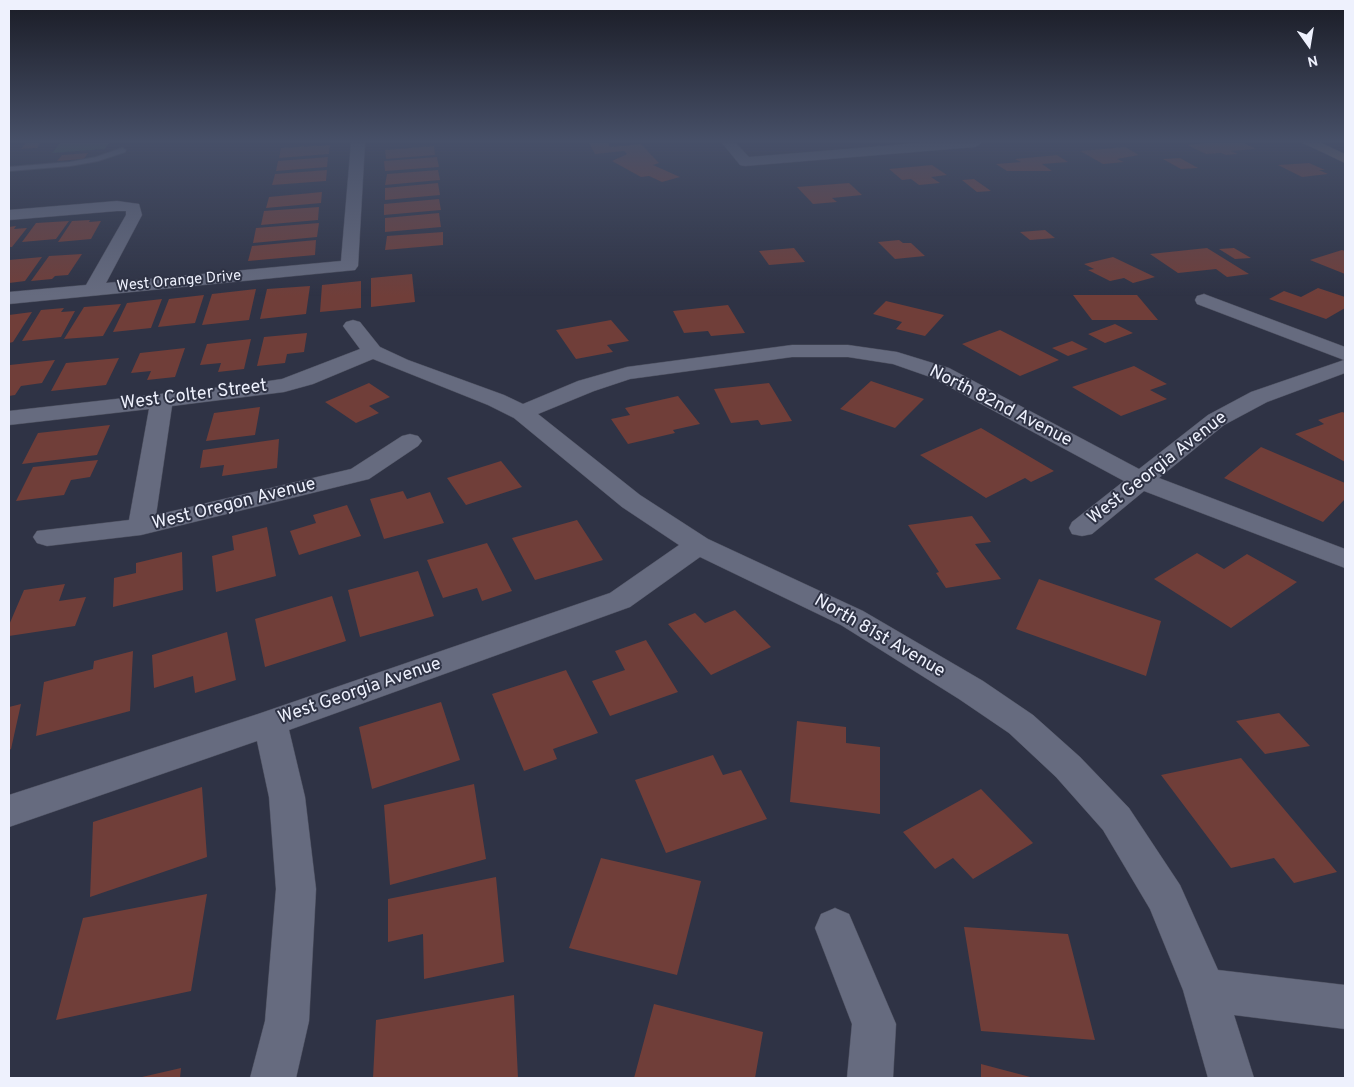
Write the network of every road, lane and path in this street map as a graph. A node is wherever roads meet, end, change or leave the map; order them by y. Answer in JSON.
{"nodes":[{"id":1,"x":354,"y":194,"type":"edge"},
{"id":2,"x":9,"y":215,"type":"edge"},
{"id":3,"x":93,"y":290,"type":"junction"},
{"id":4,"x":9,"y":298,"type":"edge"},
{"id":5,"x":1204,"y":300,"type":"dead end"},
{"id":6,"x":353,"y":326,"type":"dead end"},
{"id":7,"x":373,"y":351,"type":"junction"},
{"id":8,"x":1345,"y":354,"type":"edge"},
{"id":9,"x":1345,"y":366,"type":"edge"},
{"id":10,"x":162,"y":400,"type":"junction"},
{"id":11,"x":522,"y":413,"type":"junction"},
{"id":12,"x":9,"y":418,"type":"edge"},
{"id":13,"x":410,"y":441,"type":"dead end"},
{"id":14,"x":1140,"y":480,"type":"junction"},
{"id":15,"x":140,"y":528,"type":"junction"},
{"id":16,"x":1082,"y":528,"type":"dead end"},
{"id":17,"x":47,"y":537,"type":"dead end"},
{"id":18,"x":698,"y":546,"type":"junction"},
{"id":19,"x":1345,"y":559,"type":"edge"},
{"id":20,"x":270,"y":723,"type":"junction"},
{"id":21,"x":9,"y":811,"type":"edge"},
{"id":22,"x":835,"y":928,"type":"dead end"},
{"id":23,"x":1205,"y":990,"type":"junction"},
{"id":24,"x":1345,"y":1007,"type":"edge"},
{"id":25,"x":273,"y":1078,"type":"edge"},
{"id":26,"x":870,"y":1078,"type":"edge"},
{"id":27,"x":1231,"y":1078,"type":"edge"}],
"edges":[{"from":1,"to":3,"type":"street","name":"West Orange Drive"},
{"from":2,"to":3,"type":"street"},
{"from":3,"to":4,"type":"street","name":"West Orange Drive"},
{"from":5,"to":8,"type":"street"},
{"from":6,"to":7,"type":"street","name":"North 81st Avenue"},
{"from":7,"to":10,"type":"street","name":"West Colter Street"},
{"from":7,"to":11,"type":"street","name":"North 81st Avenue"},
{"from":9,"to":14,"type":"street","name":"West Georgia Avenue"},
{"from":10,"to":12,"type":"street","name":"West Colter Street"},
{"from":10,"to":15,"type":"street"},
{"from":11,"to":14,"type":"street","name":"North 82nd Avenue"},
{"from":11,"to":18,"type":"street","name":"North 81st Avenue"},
{"from":13,"to":15,"type":"street","name":"West Oregon Avenue"},
{"from":14,"to":16,"type":"street","name":"West Georgia Avenue"},
{"from":14,"to":19,"type":"street","name":"North 82nd Avenue"},
{"from":15,"to":17,"type":"street","name":"West Oregon Avenue"},
{"from":18,"to":20,"type":"street","name":"West Georgia Avenue"},
{"from":18,"to":23,"type":"street","name":"North 81st Avenue"},
{"from":20,"to":21,"type":"street","name":"West Georgia Avenue"},
{"from":20,"to":25,"type":"street"},
{"from":22,"to":26,"type":"street"},
{"from":23,"to":24,"type":"street"},
{"from":23,"to":27,"type":"street","name":"North 81st Avenue"}]}
